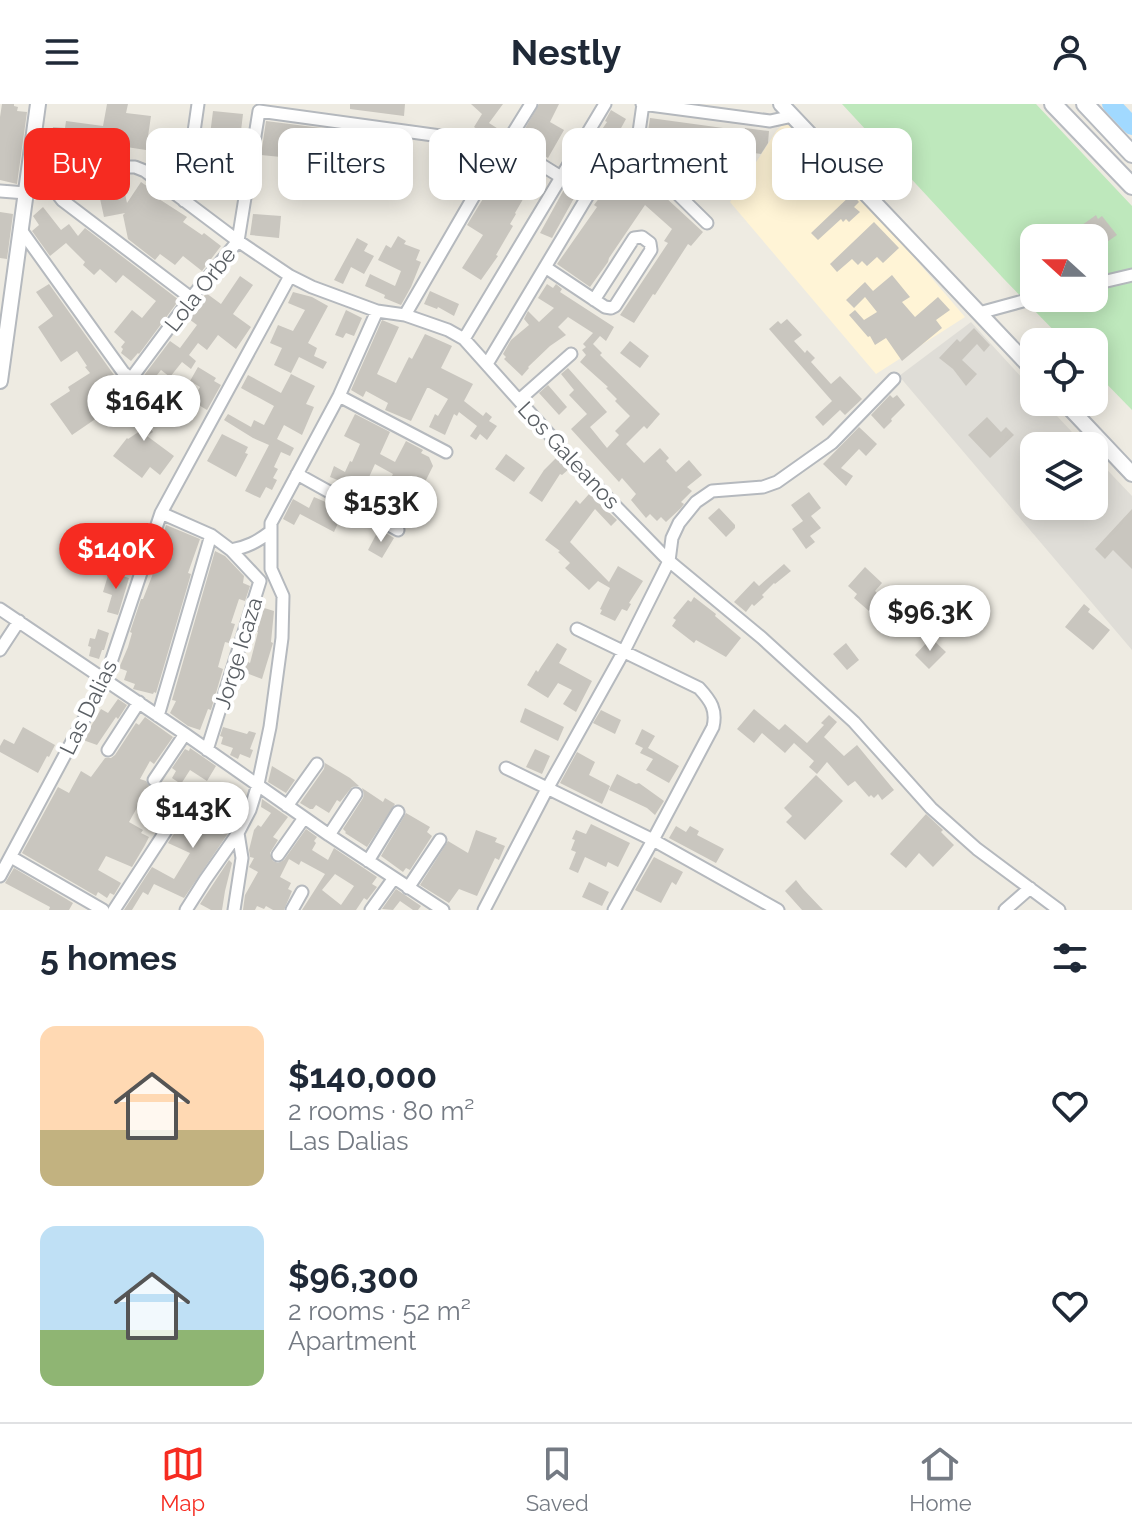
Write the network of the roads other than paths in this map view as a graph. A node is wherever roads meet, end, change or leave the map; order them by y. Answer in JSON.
{"nodes":[{"id":1,"x":38,"y":104,"type":"edge"},
{"id":2,"x":198,"y":104,"type":"edge"},
{"id":3,"x":531,"y":104,"type":"edge"},
{"id":4,"x":605,"y":104,"type":"edge"},
{"id":5,"x":643,"y":104,"type":"edge"},
{"id":6,"x":781,"y":104,"type":"edge"},
{"id":7,"x":1053,"y":104,"type":"edge"},
{"id":8,"x":1085,"y":104,"type":"edge"},
{"id":9,"x":793,"y":116,"type":"junction"},
{"id":10,"x":35,"y":128,"type":"edge"},
{"id":11,"x":516,"y":128,"type":"edge"},
{"id":12,"x":429,"y":134,"type":"edge"},
{"id":13,"x":1132,"y":154,"type":"edge"},
{"id":14,"x":130,"y":167,"type":"edge"},
{"id":15,"x":546,"y":168,"type":"edge"},
{"id":16,"x":561,"y":177,"type":"junction"},
{"id":17,"x":1132,"y":186,"type":"edge"},
{"id":18,"x":0,"y":191,"type":"edge"},
{"id":19,"x":24,"y":193,"type":"edge"},
{"id":20,"x":25,"y":200,"type":"edge"},
{"id":21,"x":62,"y":200,"type":"edge"},
{"id":22,"x":473,"y":200,"type":"edge"},
{"id":23,"x":585,"y":200,"type":"edge"},
{"id":24,"x":184,"y":201,"type":"junction"},
{"id":25,"x":707,"y":223,"type":"dead end"},
{"id":26,"x":21,"y":230,"type":"junction"},
{"id":27,"x":238,"y":241,"type":"junction"},
{"id":28,"x":545,"y":267,"type":"junction"},
{"id":29,"x":1132,"y":275,"type":"edge"},
{"id":30,"x":290,"y":276,"type":"junction"},
{"id":31,"x":1108,"y":281,"type":"edge"},
{"id":32,"x":191,"y":298,"type":"junction"},
{"id":33,"x":594,"y":300,"type":"junction"},
{"id":34,"x":1020,"y":302,"type":"edge"},
{"id":35,"x":377,"y":311,"type":"junction"},
{"id":36,"x":979,"y":313,"type":"junction"},
{"id":37,"x":405,"y":315,"type":"junction"},
{"id":38,"x":464,"y":339,"type":"junction"},
{"id":39,"x":571,"y":354,"type":"dead end"},
{"id":40,"x":1020,"y":356,"type":"edge"},
{"id":41,"x":487,"y":364,"type":"junction"},
{"id":42,"x":0,"y":379,"type":"edge"},
{"id":43,"x":894,"y":379,"type":"dead end"},
{"id":44,"x":339,"y":396,"type":"junction"},
{"id":45,"x":519,"y":400,"type":"junction"},
{"id":46,"x":1077,"y":416,"type":"edge"},
{"id":47,"x":446,"y":452,"type":"dead end"},
{"id":48,"x":297,"y":474,"type":"junction"},
{"id":49,"x":1132,"y":474,"type":"edge"},
{"id":50,"x":161,"y":513,"type":"junction"},
{"id":51,"x":398,"y":530,"type":"dead end"},
{"id":52,"x":270,"y":532,"type":"junction"},
{"id":53,"x":211,"y":535,"type":"junction"},
{"id":54,"x":231,"y":550,"type":"junction"},
{"id":55,"x":669,"y":561,"type":"junction"},
{"id":56,"x":271,"y":569,"type":"junction"},
{"id":57,"x":260,"y":581,"type":"junction"},
{"id":58,"x":0,"y":609,"type":"edge"},
{"id":59,"x":19,"y":621,"type":"junction"},
{"id":60,"x":577,"y":629,"type":"dead end"},
{"id":61,"x":0,"y":650,"type":"edge"},
{"id":62,"x":624,"y":651,"type":"junction"},
{"id":63,"x":105,"y":680,"type":"junction"},
{"id":64,"x":139,"y":702,"type":"junction"},
{"id":65,"x":158,"y":716,"type":"junction"},
{"id":66,"x":185,"y":734,"type":"junction"},
{"id":67,"x":108,"y":750,"type":"dead end"},
{"id":68,"x":207,"y":750,"type":"junction"},
{"id":69,"x":317,"y":764,"type":"dead end"},
{"id":70,"x":506,"y":768,"type":"dead end"},
{"id":71,"x":154,"y":780,"type":"dead end"},
{"id":72,"x":258,"y":784,"type":"junction"},
{"id":73,"x":547,"y":789,"type":"junction"},
{"id":74,"x":356,"y":794,"type":"dead end"},
{"id":75,"x":184,"y":803,"type":"dead end"},
{"id":76,"x":287,"y":806,"type":"junction"},
{"id":77,"x":398,"y":812,"type":"dead end"},
{"id":78,"x":304,"y":818,"type":"junction"},
{"id":79,"x":238,"y":833,"type":"junction"},
{"id":80,"x":329,"y":835,"type":"junction"},
{"id":81,"x":440,"y":840,"type":"dead end"},
{"id":82,"x":653,"y":840,"type":"junction"},
{"id":83,"x":278,"y":855,"type":"dead end"},
{"id":84,"x":11,"y":857,"type":"junction"},
{"id":85,"x":368,"y":861,"type":"junction"},
{"id":86,"x":0,"y":876,"type":"edge"},
{"id":87,"x":394,"y":878,"type":"junction"},
{"id":88,"x":408,"y":888,"type":"junction"},
{"id":89,"x":1030,"y":888,"type":"junction"},
{"id":90,"x":302,"y":892,"type":"dead end"},
{"id":91,"x":435,"y":908,"type":"edge"},
{"id":92,"x":103,"y":910,"type":"edge"},
{"id":93,"x":114,"y":910,"type":"edge"},
{"id":94,"x":186,"y":910,"type":"edge"},
{"id":95,"x":234,"y":910,"type":"edge"},
{"id":96,"x":292,"y":910,"type":"edge"},
{"id":97,"x":371,"y":910,"type":"edge"},
{"id":98,"x":484,"y":910,"type":"edge"},
{"id":99,"x":614,"y":910,"type":"edge"},
{"id":100,"x":778,"y":910,"type":"edge"},
{"id":101,"x":1005,"y":910,"type":"edge"},
{"id":102,"x":1059,"y":910,"type":"edge"}],
"edges":[{"from":1,"to":10,"type":"street"},
{"from":2,"to":24,"type":"street"},
{"from":3,"to":11,"type":"street"},
{"from":4,"to":16,"type":"street"},
{"from":5,"to":9,"type":"street"},
{"from":5,"to":25,"type":"street"},
{"from":6,"to":9,"type":"street"},
{"from":7,"to":17,"type":"main road"},
{"from":8,"to":13,"type":"main road"},
{"from":9,"to":36,"type":"street"},
{"from":12,"to":27,"type":"street"},
{"from":14,"to":24,"type":"street","name":"Los Galeanos"},
{"from":15,"to":16,"type":"street"},
{"from":16,"to":38,"type":"street"},
{"from":18,"to":19,"type":"street","name":"Los Galeanos"},
{"from":20,"to":26,"type":"street"},
{"from":21,"to":32,"type":"street"},
{"from":22,"to":37,"type":"street"},
{"from":23,"to":28,"type":"street"},
{"from":24,"to":27,"type":"street","name":"Los Galeanos"},
{"from":26,"to":32,"type":"street","name":"Lola Orbe"},
{"from":26,"to":42,"type":"street"},
{"from":27,"to":30,"type":"street","name":"Los Galeanos"},
{"from":27,"to":32,"type":"street","name":"Lola Orbe"},
{"from":28,"to":33,"type":"street"},
{"from":28,"to":41,"type":"street"},
{"from":29,"to":31,"type":"street"},
{"from":30,"to":35,"type":"street","name":"Los Galeanos"},
{"from":30,"to":50,"type":"street","name":"Las Dalias"},
{"from":33,"to":33,"type":"street"},
{"from":34,"to":36,"type":"street"},
{"from":35,"to":37,"type":"street","name":"Los Galeanos"},
{"from":35,"to":44,"type":"street"},
{"from":36,"to":40,"type":"street"},
{"from":37,"to":38,"type":"street","name":"Los Galeanos"},
{"from":38,"to":41,"type":"street","name":"Los Galeanos"},
{"from":39,"to":45,"type":"street"},
{"from":41,"to":45,"type":"street","name":"Los Galeanos"},
{"from":43,"to":55,"type":"street"},
{"from":44,"to":47,"type":"street"},
{"from":44,"to":48,"type":"street"},
{"from":45,"to":55,"type":"street","name":"Los Galeanos"},
{"from":46,"to":49,"type":"street"},
{"from":48,"to":51,"type":"street"},
{"from":48,"to":52,"type":"street"},
{"from":50,"to":53,"type":"street","name":"Jorge Icaza"},
{"from":50,"to":63,"type":"street","name":"Las Dalias"},
{"from":52,"to":54,"type":"street"},
{"from":52,"to":56,"type":"street"},
{"from":53,"to":54,"type":"street","name":"Jorge Icaza"},
{"from":53,"to":65,"type":"street"},
{"from":54,"to":57,"type":"street","name":"Jorge Icaza"},
{"from":55,"to":62,"type":"street"},
{"from":55,"to":89,"type":"street","name":"Los Galeanos"},
{"from":56,"to":57,"type":"street"},
{"from":56,"to":72,"type":"street"},
{"from":57,"to":68,"type":"street","name":"Jorge Icaza"},
{"from":58,"to":59,"type":"street"},
{"from":59,"to":61,"type":"street"},
{"from":59,"to":63,"type":"street"},
{"from":60,"to":62,"type":"street"},
{"from":62,"to":73,"type":"street"},
{"from":62,"to":82,"type":"street"},
{"from":63,"to":64,"type":"street"},
{"from":63,"to":84,"type":"street","name":"Las Dalias"},
{"from":64,"to":65,"type":"street"},
{"from":64,"to":67,"type":"street"},
{"from":65,"to":66,"type":"street"},
{"from":66,"to":68,"type":"street"},
{"from":66,"to":71,"type":"street"},
{"from":68,"to":72,"type":"street"},
{"from":69,"to":76,"type":"street"},
{"from":70,"to":73,"type":"street"},
{"from":72,"to":76,"type":"street"},
{"from":72,"to":79,"type":"street"},
{"from":73,"to":82,"type":"street"},
{"from":73,"to":98,"type":"street"},
{"from":74,"to":80,"type":"street"},
{"from":75,"to":93,"type":"street"},
{"from":76,"to":78,"type":"street"},
{"from":77,"to":85,"type":"street"},
{"from":78,"to":80,"type":"street"},
{"from":78,"to":83,"type":"street"},
{"from":79,"to":94,"type":"street"},
{"from":79,"to":95,"type":"street"},
{"from":80,"to":85,"type":"street"},
{"from":81,"to":88,"type":"street"},
{"from":82,"to":99,"type":"street"},
{"from":82,"to":100,"type":"street"},
{"from":84,"to":86,"type":"street","name":"Las Dalias"},
{"from":84,"to":92,"type":"street"},
{"from":85,"to":87,"type":"street"},
{"from":87,"to":88,"type":"street"},
{"from":87,"to":97,"type":"street"},
{"from":88,"to":91,"type":"street"},
{"from":89,"to":101,"type":"street"},
{"from":89,"to":102,"type":"street","name":"Los Galeanos"},
{"from":90,"to":96,"type":"street"}]}
